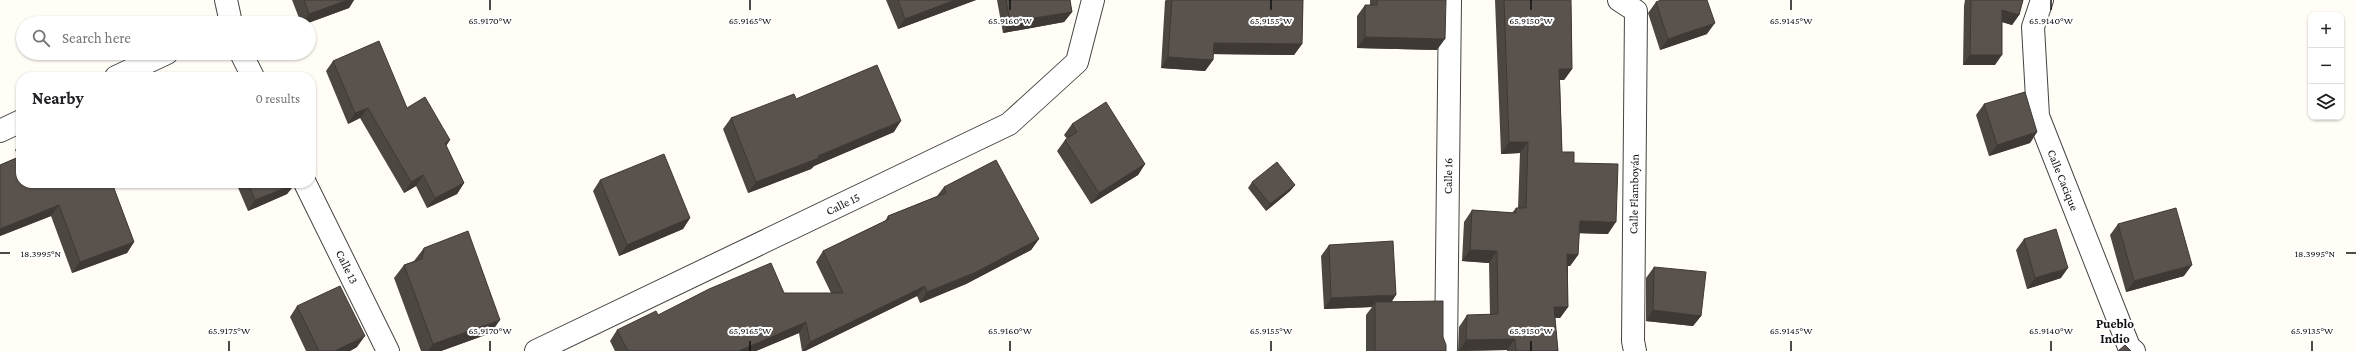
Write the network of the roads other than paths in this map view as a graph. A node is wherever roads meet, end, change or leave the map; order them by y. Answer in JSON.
{"nodes":[{"id":1,"x":226,"y":0,"type":"edge"},
{"id":2,"x":1093,"y":0,"type":"edge"},
{"id":3,"x":1450,"y":0,"type":"edge"},
{"id":4,"x":1619,"y":0,"type":"edge"},
{"id":5,"x":2042,"y":0,"type":"edge"},
{"id":6,"x":229,"y":16,"type":"edge"},
{"id":7,"x":152,"y":60,"type":"edge"},
{"id":8,"x":244,"y":60,"type":"edge"},
{"id":9,"x":127,"y":72,"type":"edge"},
{"id":10,"x":250,"y":72,"type":"edge"},
{"id":11,"x":16,"y":123,"type":"edge"},
{"id":12,"x":0,"y":131,"type":"edge"},
{"id":13,"x":307,"y":188,"type":"edge"},
{"id":14,"x":388,"y":351,"type":"edge"},
{"id":15,"x":536,"y":351,"type":"edge"},
{"id":16,"x":1446,"y":351,"type":"edge"},
{"id":17,"x":1635,"y":351,"type":"edge"},
{"id":18,"x":2134,"y":351,"type":"edge"}],
"edges":[{"from":1,"to":6,"type":"street"},
{"from":2,"to":15,"type":"street","name":"Calle 15"},
{"from":3,"to":16,"type":"street","name":"Calle 16"},
{"from":4,"to":17,"type":"street","name":"Calle Flamboyán"},
{"from":5,"to":18,"type":"street","name":"Calle Cacique"},
{"from":7,"to":9,"type":"street"},
{"from":8,"to":10,"type":"street"},
{"from":11,"to":12,"type":"street"},
{"from":13,"to":14,"type":"street","name":"Calle 13"}]}
